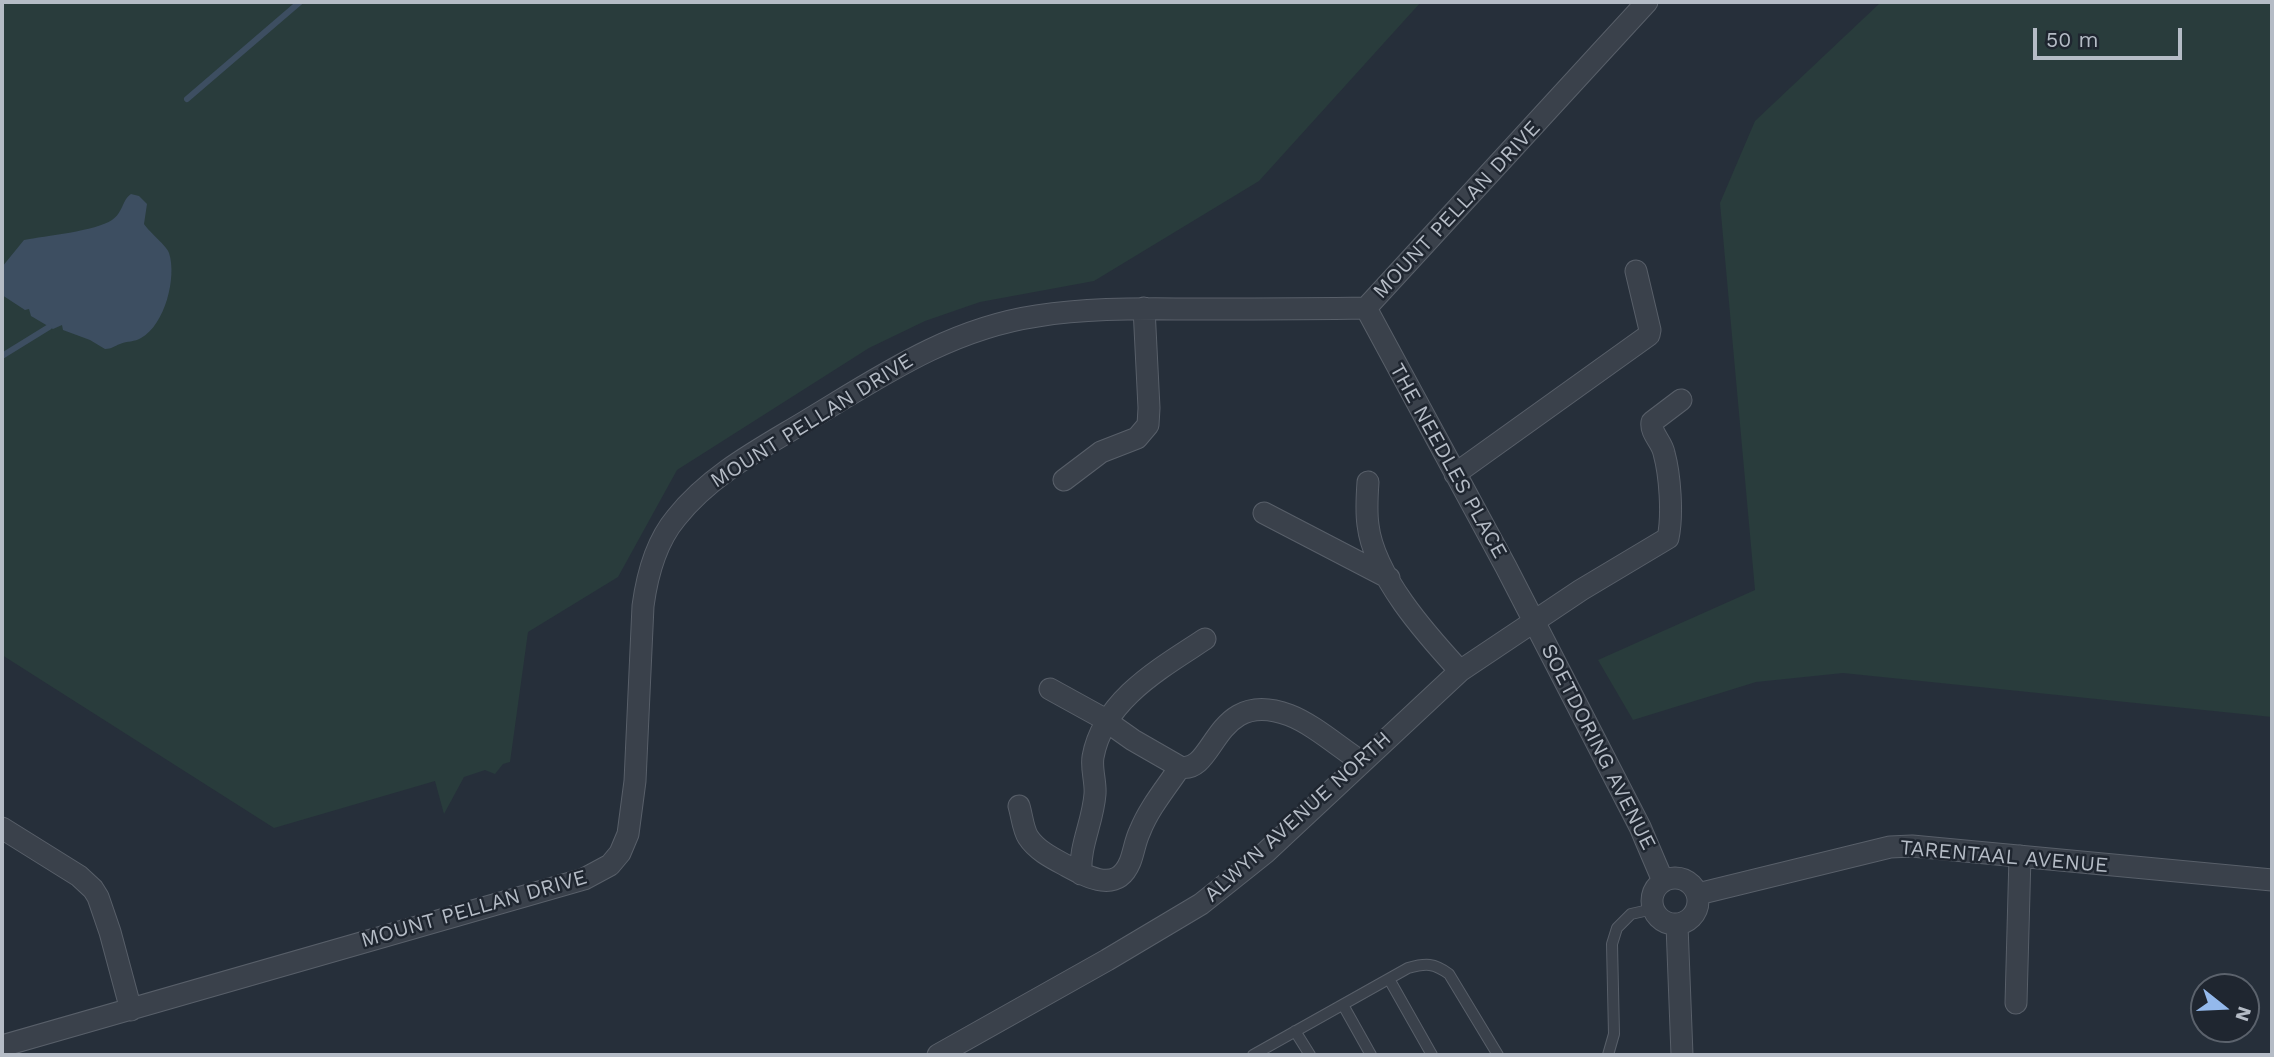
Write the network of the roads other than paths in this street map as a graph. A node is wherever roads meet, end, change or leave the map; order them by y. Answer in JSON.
{"nodes":[{"id":1,"x":1647,"y":2,"type":"edge"},
{"id":2,"x":1636,"y":271,"type":"dead end"},
{"id":3,"x":1143,"y":308,"type":"junction"},
{"id":4,"x":1366,"y":309,"type":"junction"},
{"id":5,"x":1681,"y":400,"type":"dead end"},
{"id":6,"x":1455,"y":474,"type":"junction"},
{"id":7,"x":1064,"y":480,"type":"dead end"},
{"id":8,"x":1368,"y":482,"type":"dead end"},
{"id":9,"x":1264,"y":513,"type":"dead end"},
{"id":10,"x":1389,"y":578,"type":"junction"},
{"id":11,"x":1532,"y":617,"type":"junction"},
{"id":12,"x":1205,"y":639,"type":"dead end"},
{"id":13,"x":1460,"y":671,"type":"junction"},
{"id":14,"x":1050,"y":689,"type":"dead end"},
{"id":15,"x":1107,"y":722,"type":"junction"},
{"id":16,"x":1362,"y":762,"type":"junction"},
{"id":17,"x":1180,"y":767,"type":"junction"},
{"id":18,"x":1019,"y":806,"type":"dead end"},
{"id":19,"x":2,"y":828,"type":"edge"},
{"id":20,"x":2020,"y":856,"type":"junction"},
{"id":21,"x":1081,"y":873,"type":"junction"},
{"id":22,"x":2272,"y":880,"type":"edge"},
{"id":23,"x":1663,"y":881,"type":"junction"},
{"id":24,"x":1698,"y":894,"type":"junction"},
{"id":25,"x":1653,"y":909,"type":"junction"},
{"id":26,"x":1677,"y":925,"type":"junction"},
{"id":27,"x":1389,"y":979,"type":"junction"},
{"id":28,"x":2016,"y":1003,"type":"dead end"},
{"id":29,"x":1343,"y":1005,"type":"junction"},
{"id":30,"x":131,"y":1010,"type":"junction"},
{"id":31,"x":1296,"y":1031,"type":"junction"},
{"id":32,"x":2,"y":1046,"type":"edge"},
{"id":33,"x":938,"y":1055,"type":"edge"},
{"id":34,"x":1253,"y":1055,"type":"edge"},
{"id":35,"x":1310,"y":1055,"type":"edge"},
{"id":36,"x":1371,"y":1055,"type":"edge"},
{"id":37,"x":1432,"y":1055,"type":"edge"},
{"id":38,"x":1498,"y":1055,"type":"edge"},
{"id":39,"x":1608,"y":1055,"type":"edge"},
{"id":40,"x":1682,"y":1055,"type":"edge"}],
"edges":[{"from":1,"to":4,"type":"street","name":"MOUNT PELLAN DRIVE"},
{"from":2,"to":6,"type":"street"},
{"from":3,"to":4,"type":"street","name":"MOUNT PELLAN DRIVE"},
{"from":3,"to":7,"type":"street"},
{"from":3,"to":30,"type":"street","name":"MOUNT PELLAN DRIVE"},
{"from":4,"to":6,"type":"street","name":"THE NEEDLES PLACE"},
{"from":5,"to":11,"type":"street","name":"ALWYN AVENUE NORTH"},
{"from":6,"to":11,"type":"street","name":"THE NEEDLES PLACE"},
{"from":8,"to":10,"type":"street"},
{"from":9,"to":10,"type":"street"},
{"from":10,"to":13,"type":"street"},
{"from":11,"to":13,"type":"street","name":"ALWYN AVENUE NORTH"},
{"from":11,"to":23,"type":"street","name":"SOETDORING AVENUE"},
{"from":12,"to":15,"type":"street"},
{"from":13,"to":16,"type":"street","name":"ALWYN AVENUE NORTH"},
{"from":14,"to":15,"type":"street"},
{"from":15,"to":17,"type":"street"},
{"from":15,"to":21,"type":"street"},
{"from":16,"to":17,"type":"street"},
{"from":16,"to":33,"type":"street","name":"ALWYN AVENUE NORTH"},
{"from":17,"to":21,"type":"street"},
{"from":18,"to":21,"type":"street"},
{"from":19,"to":30,"type":"street"},
{"from":20,"to":22,"type":"street","name":"TARENTAAL AVENUE"},
{"from":20,"to":24,"type":"street","name":"TARENTAAL AVENUE"},
{"from":20,"to":28,"type":"street"},
{"from":23,"to":24,"type":"street"},
{"from":23,"to":25,"type":"street"},
{"from":24,"to":26,"type":"street"},
{"from":25,"to":26,"type":"street"},
{"from":25,"to":39,"type":"lane"},
{"from":26,"to":40,"type":"street"},
{"from":27,"to":29,"type":"lane"},
{"from":27,"to":37,"type":"lane"},
{"from":27,"to":38,"type":"lane"},
{"from":29,"to":31,"type":"lane"},
{"from":29,"to":36,"type":"lane"},
{"from":30,"to":32,"type":"street","name":"MOUNT PELLAN DRIVE"},
{"from":31,"to":34,"type":"lane"},
{"from":31,"to":35,"type":"lane"}]}
